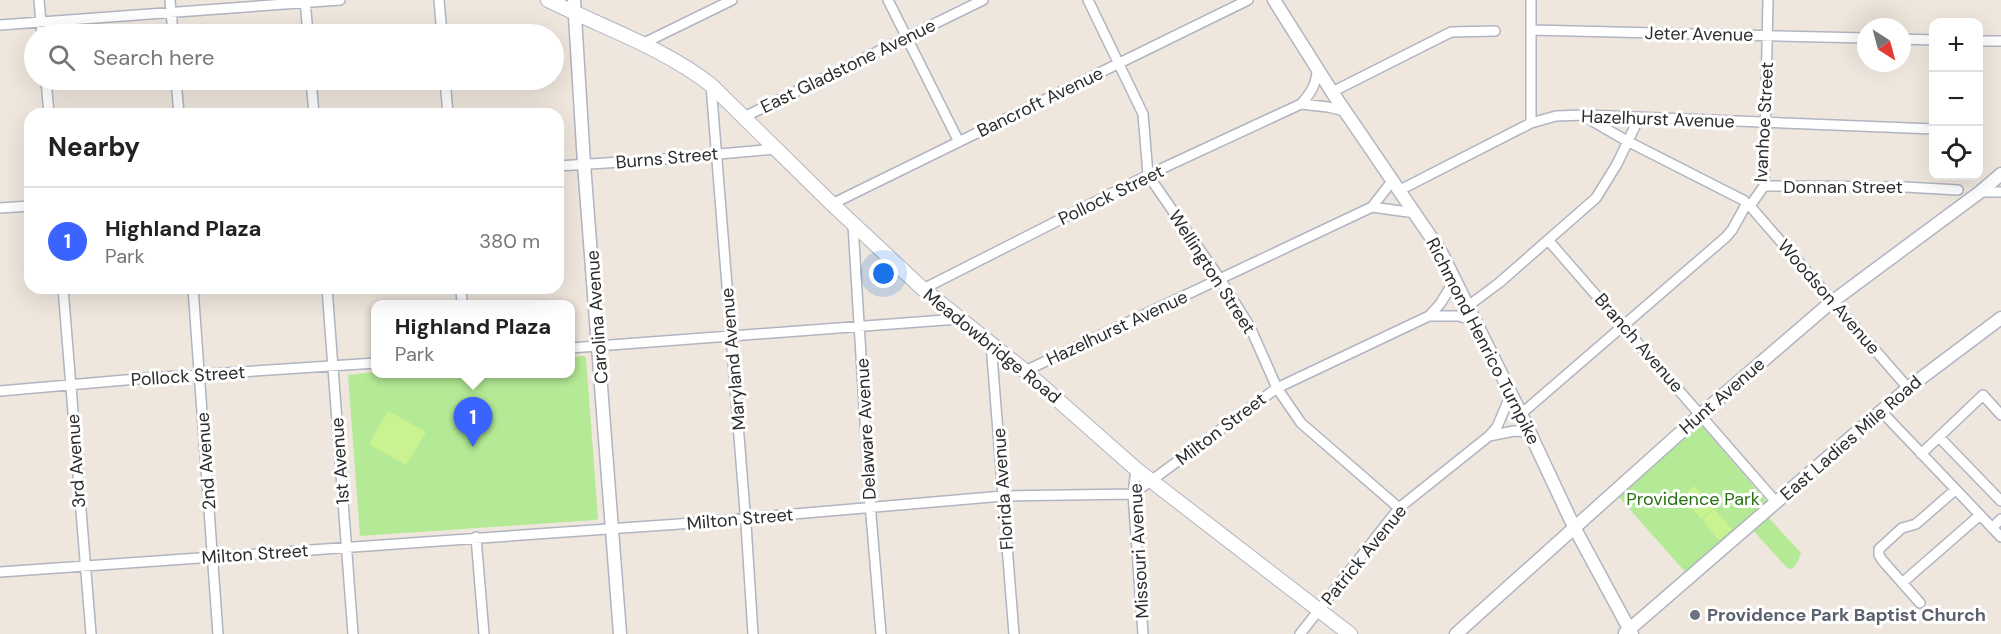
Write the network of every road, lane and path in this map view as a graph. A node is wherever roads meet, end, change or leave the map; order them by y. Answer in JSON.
{"nodes":[{"id":1,"x":39,"y":0,"type":"edge"},
{"id":2,"x":170,"y":0,"type":"edge"},
{"id":3,"x":340,"y":0,"type":"edge"},
{"id":4,"x":439,"y":0,"type":"edge"},
{"id":5,"x":548,"y":0,"type":"edge"},
{"id":6,"x":732,"y":0,"type":"edge"},
{"id":7,"x":888,"y":0,"type":"edge"},
{"id":8,"x":983,"y":0,"type":"edge"},
{"id":9,"x":1088,"y":0,"type":"edge"},
{"id":10,"x":1248,"y":0,"type":"edge"},
{"id":11,"x":1274,"y":0,"type":"edge"},
{"id":12,"x":1532,"y":0,"type":"edge"},
{"id":13,"x":1768,"y":0,"type":"edge"},
{"id":14,"x":305,"y":1,"type":"edge"},
{"id":15,"x":574,"y":6,"type":"edge"},
{"id":16,"x":171,"y":12,"type":"junction"},
{"id":17,"x":41,"y":22,"type":"junction"},
{"id":18,"x":172,"y":24,"type":"edge"},
{"id":19,"x":307,"y":24,"type":"edge"},
{"id":20,"x":441,"y":24,"type":"edge"},
{"id":21,"x":0,"y":25,"type":"edge"},
{"id":22,"x":1531,"y":30,"type":"junction"},
{"id":23,"x":1495,"y":31,"type":"dead end"},
{"id":24,"x":1767,"y":35,"type":"junction"},
{"id":25,"x":906,"y":38,"type":"junction"},
{"id":26,"x":1857,"y":38,"type":"edge"},
{"id":27,"x":1911,"y":39,"type":"edge"},
{"id":28,"x":1929,"y":40,"type":"edge"},
{"id":29,"x":1983,"y":41,"type":"edge"},
{"id":30,"x":2001,"y":41,"type":"edge"},
{"id":31,"x":642,"y":44,"type":"junction"},
{"id":32,"x":1119,"y":63,"type":"junction"},
{"id":33,"x":1317,"y":69,"type":"junction"},
{"id":34,"x":711,"y":85,"type":"junction"},
{"id":35,"x":47,"y":90,"type":"edge"},
{"id":36,"x":177,"y":90,"type":"edge"},
{"id":37,"x":312,"y":90,"type":"edge"},
{"id":38,"x":446,"y":90,"type":"edge"},
{"id":39,"x":1332,"y":92,"type":"junction"},
{"id":40,"x":1301,"y":104,"type":"junction"},
{"id":41,"x":48,"y":108,"type":"edge"},
{"id":42,"x":178,"y":108,"type":"edge"},
{"id":43,"x":313,"y":108,"type":"edge"},
{"id":44,"x":447,"y":108,"type":"edge"},
{"id":45,"x":1345,"y":111,"type":"junction"},
{"id":46,"x":1584,"y":115,"type":"junction"},
{"id":47,"x":744,"y":117,"type":"junction"},
{"id":48,"x":1639,"y":117,"type":"junction"},
{"id":49,"x":1531,"y":123,"type":"junction"},
{"id":50,"x":1765,"y":123,"type":"junction"},
{"id":51,"x":1929,"y":129,"type":"edge"},
{"id":52,"x":1627,"y":141,"type":"junction"},
{"id":53,"x":959,"y":142,"type":"junction"},
{"id":54,"x":776,"y":149,"type":"junction"},
{"id":55,"x":717,"y":154,"type":"junction"},
{"id":56,"x":584,"y":164,"type":"junction"},
{"id":57,"x":564,"y":166,"type":"edge"},
{"id":58,"x":2001,"y":174,"type":"edge"},
{"id":59,"x":1148,"y":175,"type":"junction"},
{"id":60,"x":1396,"y":185,"type":"junction"},
{"id":61,"x":1764,"y":186,"type":"junction"},
{"id":62,"x":1958,"y":190,"type":"dead end"},
{"id":63,"x":1980,"y":192,"type":"junction"},
{"id":64,"x":2001,"y":192,"type":"edge"},
{"id":65,"x":832,"y":204,"type":"junction"},
{"id":66,"x":1749,"y":204,"type":"junction"},
{"id":67,"x":24,"y":206,"type":"edge"},
{"id":68,"x":1372,"y":207,"type":"junction"},
{"id":69,"x":0,"y":208,"type":"edge"},
{"id":70,"x":1415,"y":213,"type":"junction"},
{"id":71,"x":853,"y":225,"type":"junction"},
{"id":72,"x":1548,"y":240,"type":"junction"},
{"id":73,"x":1220,"y":279,"type":"junction"},
{"id":74,"x":1455,"y":280,"type":"junction"},
{"id":75,"x":923,"y":289,"type":"junction"},
{"id":76,"x":63,"y":294,"type":"edge"},
{"id":77,"x":193,"y":294,"type":"edge"},
{"id":78,"x":327,"y":294,"type":"edge"},
{"id":79,"x":1834,"y":300,"type":"junction"},
{"id":80,"x":1468,"y":306,"type":"junction"},
{"id":81,"x":1429,"y":316,"type":"junction"},
{"id":82,"x":2001,"y":318,"type":"edge"},
{"id":83,"x":958,"y":319,"type":"junction"},
{"id":84,"x":1475,"y":321,"type":"junction"},
{"id":85,"x":860,"y":325,"type":"junction"},
{"id":86,"x":1624,"y":326,"type":"junction"},
{"id":87,"x":732,"y":337,"type":"junction"},
{"id":88,"x":991,"y":344,"type":"junction"},
{"id":89,"x":599,"y":346,"type":"junction"},
{"id":90,"x":575,"y":348,"type":"edge"},
{"id":91,"x":371,"y":363,"type":"edge"},
{"id":92,"x":333,"y":366,"type":"junction"},
{"id":93,"x":1025,"y":371,"type":"junction"},
{"id":94,"x":200,"y":375,"type":"junction"},
{"id":95,"x":70,"y":386,"type":"junction"},
{"id":96,"x":1277,"y":388,"type":"junction"},
{"id":97,"x":1908,"y":388,"type":"junction"},
{"id":98,"x":0,"y":391,"type":"edge"},
{"id":99,"x":1511,"y":394,"type":"junction"},
{"id":100,"x":1881,"y":411,"type":"junction"},
{"id":101,"x":1521,"y":414,"type":"junction"},
{"id":102,"x":1700,"y":414,"type":"junction"},
{"id":103,"x":2001,"y":415,"type":"edge"},
{"id":104,"x":1530,"y":432,"type":"junction"},
{"id":105,"x":1490,"y":436,"type":"junction"},
{"id":106,"x":1939,"y":437,"type":"junction"},
{"id":107,"x":1921,"y":454,"type":"junction"},
{"id":108,"x":1136,"y":468,"type":"junction"},
{"id":109,"x":1153,"y":481,"type":"junction"},
{"id":110,"x":1955,"y":490,"type":"junction"},
{"id":111,"x":1134,"y":494,"type":"junction"},
{"id":112,"x":1004,"y":496,"type":"junction"},
{"id":113,"x":2001,"y":501,"type":"edge"},
{"id":114,"x":1776,"y":502,"type":"junction"},
{"id":115,"x":870,"y":506,"type":"junction"},
{"id":116,"x":1399,"y":508,"type":"junction"},
{"id":117,"x":1980,"y":515,"type":"junction"},
{"id":118,"x":746,"y":519,"type":"junction"},
{"id":119,"x":2001,"y":519,"type":"edge"},
{"id":120,"x":1574,"y":526,"type":"junction"},
{"id":121,"x":613,"y":528,"type":"junction"},
{"id":122,"x":1998,"y":532,"type":"edge"},
{"id":123,"x":476,"y":537,"type":"junction"},
{"id":124,"x":347,"y":547,"type":"junction"},
{"id":125,"x":213,"y":558,"type":"junction"},
{"id":126,"x":84,"y":567,"type":"junction"},
{"id":127,"x":0,"y":572,"type":"edge"},
{"id":128,"x":1902,"y":583,"type":"junction"},
{"id":129,"x":1920,"y":603,"type":"dead end"},
{"id":130,"x":1320,"y":610,"type":"junction"},
{"id":131,"x":1628,"y":632,"type":"edge"},
{"id":132,"x":91,"y":634,"type":"edge"},
{"id":133,"x":219,"y":634,"type":"edge"},
{"id":134,"x":353,"y":634,"type":"edge"},
{"id":135,"x":484,"y":634,"type":"edge"},
{"id":136,"x":620,"y":634,"type":"edge"},
{"id":137,"x":753,"y":634,"type":"edge"},
{"id":138,"x":880,"y":634,"type":"edge"},
{"id":139,"x":1014,"y":634,"type":"edge"},
{"id":140,"x":1143,"y":634,"type":"edge"},
{"id":141,"x":1300,"y":634,"type":"edge"},
{"id":142,"x":1350,"y":634,"type":"edge"},
{"id":143,"x":1456,"y":634,"type":"edge"}],
"edges":[{"from":1,"to":17,"type":"street"},
{"from":2,"to":16,"type":"street"},
{"from":3,"to":14,"type":"street"},
{"from":4,"to":20,"type":"street"},
{"from":5,"to":15,"type":"main road","name":"Meadowbridge Road"},
{"from":6,"to":31,"type":"street"},
{"from":7,"to":25,"type":"street"},
{"from":8,"to":25,"type":"street","name":"East Gladstone Avenue"},
{"from":9,"to":32,"type":"street"},
{"from":10,"to":32,"type":"street","name":"Bancroft Avenue"},
{"from":11,"to":33,"type":"street","name":"Richmond Henrico Turnpike"},
{"from":12,"to":22,"type":"street"},
{"from":13,"to":24,"type":"street","name":"Ivanhoe Street"},
{"from":14,"to":16,"type":"street"},
{"from":14,"to":19,"type":"street"},
{"from":15,"to":31,"type":"main road","name":"Meadowbridge Road"},
{"from":15,"to":56,"type":"street","name":"Carolina Avenue"},
{"from":16,"to":17,"type":"street"},
{"from":16,"to":18,"type":"street"},
{"from":17,"to":21,"type":"street"},
{"from":22,"to":24,"type":"street","name":"Jeter Avenue"},
{"from":22,"to":49,"type":"street"},
{"from":23,"to":39,"type":"street"},
{"from":24,"to":26,"type":"street","name":"Jeter Avenue"},
{"from":24,"to":50,"type":"street","name":"Ivanhoe Street"},
{"from":25,"to":47,"type":"street","name":"East Gladstone Avenue"},
{"from":25,"to":53,"type":"street"},
{"from":27,"to":28,"type":"street"},
{"from":29,"to":30,"type":"street"},
{"from":31,"to":34,"type":"main road","name":"Meadowbridge Road"},
{"from":32,"to":53,"type":"street","name":"Bancroft Avenue"},
{"from":32,"to":59,"type":"street"},
{"from":33,"to":39,"type":"street","name":"Richmond Henrico Turnpike"},
{"from":33,"to":40,"type":"street"},
{"from":34,"to":47,"type":"main road","name":"Meadowbridge Road"},
{"from":34,"to":55,"type":"street","name":"Maryland Avenue"},
{"from":35,"to":41,"type":"street"},
{"from":36,"to":42,"type":"street"},
{"from":37,"to":43,"type":"street"},
{"from":38,"to":44,"type":"street"},
{"from":39,"to":45,"type":"street","name":"Richmond Henrico Turnpike"},
{"from":40,"to":45,"type":"street"},
{"from":40,"to":59,"type":"street","name":"Pollock Street"},
{"from":45,"to":60,"type":"street","name":"Richmond Henrico Turnpike"},
{"from":46,"to":48,"type":"street","name":"Hazelhurst Avenue"},
{"from":46,"to":49,"type":"street","name":"Hazelhurst Avenue"},
{"from":46,"to":52,"type":"street"},
{"from":47,"to":54,"type":"main road","name":"Meadowbridge Road"},
{"from":48,"to":50,"type":"street","name":"Hazelhurst Avenue"},
{"from":48,"to":52,"type":"street"},
{"from":49,"to":60,"type":"street","name":"Hazelhurst Avenue"},
{"from":50,"to":51,"type":"street","name":"Hazelhurst Avenue"},
{"from":50,"to":61,"type":"street","name":"Ivanhoe Street"},
{"from":52,"to":66,"type":"street"},
{"from":52,"to":72,"type":"street"},
{"from":53,"to":65,"type":"street","name":"Bancroft Avenue"},
{"from":54,"to":55,"type":"street","name":"Burns Street"},
{"from":54,"to":65,"type":"main road","name":"Meadowbridge Road"},
{"from":55,"to":56,"type":"street","name":"Burns Street"},
{"from":55,"to":87,"type":"street","name":"Maryland Avenue"},
{"from":56,"to":57,"type":"street","name":"Burns Street"},
{"from":56,"to":89,"type":"street","name":"Carolina Avenue"},
{"from":58,"to":63,"type":"street","name":"Hunt Avenue"},
{"from":59,"to":73,"type":"street","name":"Wellington Street"},
{"from":59,"to":75,"type":"street","name":"Pollock Street"},
{"from":60,"to":68,"type":"street","name":"Hazelhurst Avenue"},
{"from":60,"to":70,"type":"street","name":"Richmond Henrico Turnpike"},
{"from":61,"to":62,"type":"street","name":"Donnan Street"},
{"from":61,"to":66,"type":"street","name":"Ivanhoe Street"},
{"from":63,"to":64,"type":"street"},
{"from":63,"to":79,"type":"street","name":"Hunt Avenue"},
{"from":65,"to":71,"type":"main road","name":"Meadowbridge Road"},
{"from":66,"to":79,"type":"street","name":"Woodson Avenue"},
{"from":66,"to":86,"type":"street"},
{"from":67,"to":69,"type":"street"},
{"from":68,"to":70,"type":"street"},
{"from":68,"to":73,"type":"street","name":"Hazelhurst Avenue"},
{"from":70,"to":74,"type":"street","name":"Richmond Henrico Turnpike"},
{"from":71,"to":75,"type":"main road","name":"Meadowbridge Road"},
{"from":71,"to":85,"type":"street","name":"Delaware Avenue"},
{"from":72,"to":80,"type":"street"},
{"from":72,"to":86,"type":"street","name":"Branch Avenue"},
{"from":73,"to":93,"type":"street","name":"Hazelhurst Avenue"},
{"from":73,"to":96,"type":"street","name":"Wellington Street"},
{"from":74,"to":80,"type":"street","name":"Richmond Henrico Turnpike"},
{"from":74,"to":81,"type":"street","name":"Milton Street"},
{"from":75,"to":83,"type":"main road","name":"Meadowbridge Road"},
{"from":76,"to":95,"type":"street","name":"3rd Avenue"},
{"from":77,"to":94,"type":"street","name":"2nd Avenue"},
{"from":78,"to":92,"type":"street","name":"1st Avenue"},
{"from":79,"to":97,"type":"street","name":"Woodson Avenue"},
{"from":79,"to":102,"type":"street","name":"Hunt Avenue"},
{"from":80,"to":84,"type":"street","name":"Richmond Henrico Turnpike"},
{"from":81,"to":84,"type":"street","name":"Milton Street"},
{"from":81,"to":96,"type":"street","name":"Milton Street"},
{"from":82,"to":97,"type":"street","name":"East Ladies Mile Road"},
{"from":83,"to":85,"type":"street"},
{"from":83,"to":88,"type":"main road","name":"Meadowbridge Road"},
{"from":84,"to":99,"type":"street","name":"Richmond Henrico Turnpike"},
{"from":85,"to":87,"type":"street"},
{"from":85,"to":115,"type":"street","name":"Delaware Avenue"},
{"from":86,"to":101,"type":"street"},
{"from":86,"to":102,"type":"street","name":"Branch Avenue"},
{"from":87,"to":89,"type":"street"},
{"from":87,"to":118,"type":"street","name":"Maryland Avenue"},
{"from":88,"to":93,"type":"main road","name":"Meadowbridge Road"},
{"from":88,"to":112,"type":"street","name":"Florida Avenue"},
{"from":89,"to":90,"type":"street"},
{"from":89,"to":121,"type":"street","name":"Carolina Avenue"},
{"from":91,"to":92,"type":"street","name":"Pollock Street"},
{"from":92,"to":94,"type":"street","name":"Pollock Street"},
{"from":92,"to":124,"type":"street","name":"1st Avenue"},
{"from":93,"to":108,"type":"main road","name":"Meadowbridge Road"},
{"from":94,"to":95,"type":"street","name":"Pollock Street"},
{"from":94,"to":125,"type":"street","name":"2nd Avenue"},
{"from":95,"to":98,"type":"street","name":"Pollock Street"},
{"from":95,"to":126,"type":"street","name":"3rd Avenue"},
{"from":96,"to":109,"type":"street","name":"Milton Street"},
{"from":96,"to":116,"type":"street","name":"Wellington Street"},
{"from":97,"to":100,"type":"street","name":"East Ladies Mile Road"},
{"from":99,"to":101,"type":"street","name":"Richmond Henrico Turnpike"},
{"from":99,"to":105,"type":"street","name":"Patrick Avenue"},
{"from":100,"to":107,"type":"street"},
{"from":100,"to":114,"type":"street","name":"East Ladies Mile Road"},
{"from":101,"to":104,"type":"street","name":"Richmond Henrico Turnpike"},
{"from":102,"to":114,"type":"street","name":"Branch Avenue"},
{"from":102,"to":120,"type":"street","name":"Hunt Avenue"},
{"from":103,"to":106,"type":"street"},
{"from":104,"to":105,"type":"street","name":"Patrick Avenue"},
{"from":104,"to":120,"type":"street","name":"Richmond Henrico Turnpike"},
{"from":105,"to":116,"type":"street","name":"Patrick Avenue"},
{"from":106,"to":107,"type":"street"},
{"from":106,"to":113,"type":"street"},
{"from":107,"to":110,"type":"street"},
{"from":108,"to":109,"type":"main road","name":"Meadowbridge Road"},
{"from":108,"to":111,"type":"street","name":"Missouri Avenue"},
{"from":109,"to":111,"type":"street","name":"Milton Street"},
{"from":109,"to":130,"type":"main road","name":"Meadowbridge Road"},
{"from":110,"to":117,"type":"street"},
{"from":110,"to":128,"type":"street"},
{"from":111,"to":112,"type":"street","name":"Milton Street"},
{"from":111,"to":140,"type":"street","name":"Missouri Avenue"},
{"from":112,"to":115,"type":"street","name":"Milton Street"},
{"from":112,"to":139,"type":"street","name":"Florida Avenue"},
{"from":114,"to":131,"type":"street","name":"East Ladies Mile Road"},
{"from":115,"to":118,"type":"street","name":"Milton Street"},
{"from":115,"to":138,"type":"street","name":"Delaware Avenue"},
{"from":116,"to":130,"type":"street","name":"Patrick Avenue"},
{"from":117,"to":122,"type":"street"},
{"from":117,"to":128,"type":"street"},
{"from":118,"to":121,"type":"street","name":"Milton Street"},
{"from":118,"to":137,"type":"street","name":"Maryland Avenue"},
{"from":119,"to":122,"type":"street"},
{"from":120,"to":131,"type":"street","name":"Richmond Henrico Turnpike"},
{"from":120,"to":143,"type":"street","name":"Hunt Avenue"},
{"from":121,"to":123,"type":"street","name":"Milton Street"},
{"from":121,"to":136,"type":"street","name":"Carolina Avenue"},
{"from":123,"to":124,"type":"street","name":"Milton Street"},
{"from":123,"to":135,"type":"street"},
{"from":124,"to":125,"type":"street","name":"Milton Street"},
{"from":124,"to":134,"type":"street","name":"1st Avenue"},
{"from":125,"to":126,"type":"street","name":"Milton Street"},
{"from":125,"to":133,"type":"street","name":"2nd Avenue"},
{"from":126,"to":127,"type":"street","name":"Milton Street"},
{"from":126,"to":132,"type":"street","name":"3rd Avenue"},
{"from":128,"to":129,"type":"street"},
{"from":130,"to":141,"type":"street","name":"Patrick Avenue"},
{"from":130,"to":142,"type":"main road","name":"Meadowbridge Road"}]}
